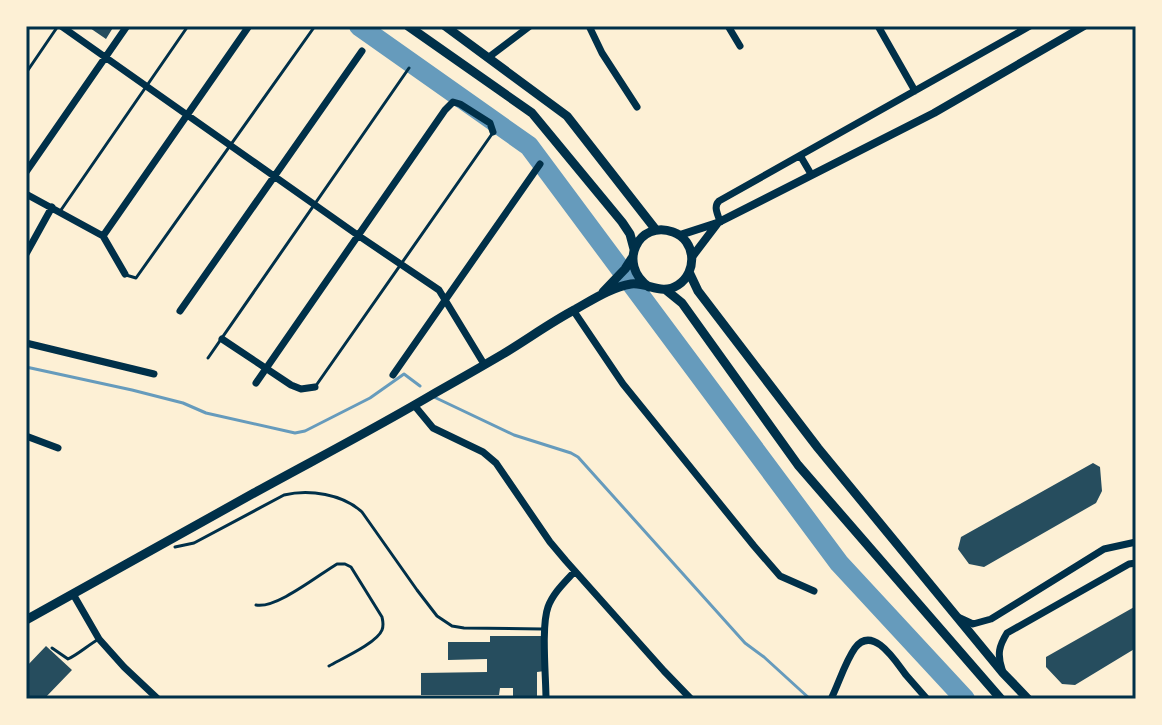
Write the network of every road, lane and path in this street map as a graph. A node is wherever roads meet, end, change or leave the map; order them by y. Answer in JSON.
{"nodes":[{"id":1,"x":59,"y":26,"type":"edge"},
{"id":2,"x":127,"y":26,"type":"edge"},
{"id":3,"x":188,"y":26,"type":"edge"},
{"id":4,"x":249,"y":26,"type":"edge"},
{"id":5,"x":315,"y":26,"type":"edge"},
{"id":6,"x":408,"y":26,"type":"edge"},
{"id":7,"x":445,"y":26,"type":"edge"},
{"id":8,"x":530,"y":26,"type":"edge"},
{"id":9,"x":589,"y":26,"type":"edge"},
{"id":10,"x":728,"y":26,"type":"edge"},
{"id":11,"x":878,"y":26,"type":"edge"},
{"id":12,"x":1030,"y":26,"type":"edge"},
{"id":13,"x":1084,"y":26,"type":"edge"},
{"id":14,"x":740,"y":46,"type":"dead end"},
{"id":15,"x":362,"y":51,"type":"dead end"},
{"id":16,"x":105,"y":57,"type":"junction"},
{"id":17,"x":489,"y":57,"type":"junction"},
{"id":18,"x":409,"y":68,"type":"dead end"},
{"id":19,"x":26,"y":73,"type":"edge"},
{"id":20,"x":146,"y":86,"type":"junction"},
{"id":21,"x":915,"y":91,"type":"junction"},
{"id":22,"x":637,"y":107,"type":"dead end"},
{"id":23,"x":187,"y":114,"type":"junction"},
{"id":24,"x":493,"y":132,"type":"joint"},
{"id":25,"x":231,"y":145,"type":"junction"},
{"id":26,"x":801,"y":157,"type":"junction"},
{"id":27,"x":540,"y":164,"type":"dead end"},
{"id":28,"x":26,"y":172,"type":"edge"},
{"id":29,"x":811,"y":174,"type":"junction"},
{"id":30,"x":274,"y":175,"type":"junction"},
{"id":31,"x":26,"y":194,"type":"edge"},
{"id":32,"x":316,"y":204,"type":"junction"},
{"id":33,"x":52,"y":207,"type":"junction"},
{"id":34,"x":60,"y":211,"type":"junction"},
{"id":35,"x":719,"y":222,"type":"junction"},
{"id":36,"x":656,"y":230,"type":"junction"},
{"id":37,"x":680,"y":235,"type":"junction"},
{"id":38,"x":103,"y":236,"type":"junction"},
{"id":39,"x":359,"y":236,"type":"junction"},
{"id":40,"x":26,"y":254,"type":"edge"},
{"id":41,"x":633,"y":254,"type":"junction"},
{"id":42,"x":692,"y":257,"type":"junction"},
{"id":43,"x":401,"y":264,"type":"junction"},
{"id":44,"x":689,"y":272,"type":"junction"},
{"id":45,"x":125,"y":274,"type":"joint"},
{"id":46,"x":649,"y":287,"type":"junction"},
{"id":47,"x":666,"y":290,"type":"junction"},
{"id":48,"x":598,"y":297,"type":"junction"},
{"id":49,"x":445,"y":300,"type":"junction"},
{"id":50,"x":573,"y":310,"type":"junction"},
{"id":51,"x":180,"y":311,"type":"dead end"},
{"id":52,"x":222,"y":339,"type":"junction"},
{"id":53,"x":26,"y":343,"type":"edge"},
{"id":54,"x":208,"y":358,"type":"dead end"},
{"id":55,"x":484,"y":364,"type":"junction"},
{"id":56,"x":266,"y":370,"type":"junction"},
{"id":57,"x":154,"y":374,"type":"dead end"},
{"id":58,"x":393,"y":375,"type":"dead end"},
{"id":59,"x":256,"y":383,"type":"dead end"},
{"id":60,"x":315,"y":387,"type":"joint"},
{"id":61,"x":414,"y":405,"type":"junction"},
{"id":62,"x":26,"y":436,"type":"edge"},
{"id":63,"x":58,"y":448,"type":"dead end"},
{"id":64,"x":1136,"y":542,"type":"edge"},
{"id":65,"x":1123,"y":545,"type":"junction"},
{"id":66,"x":175,"y":547,"type":"dead end"},
{"id":67,"x":1133,"y":564,"type":"edge"},
{"id":68,"x":575,"y":571,"type":"junction"},
{"id":69,"x":814,"y":591,"type":"dead end"},
{"id":70,"x":73,"y":594,"type":"junction"},
{"id":71,"x":256,"y":605,"type":"dead end"},
{"id":72,"x":958,"y":617,"type":"junction"},
{"id":73,"x":26,"y":620,"type":"edge"},
{"id":74,"x":545,"y":629,"type":"junction"},
{"id":75,"x":99,"y":639,"type":"junction"},
{"id":76,"x":52,"y":648,"type":"dead end"},
{"id":77,"x":329,"y":666,"type":"dead end"},
{"id":78,"x":1003,"y":673,"type":"junction"},
{"id":79,"x":158,"y":699,"type":"edge"},
{"id":80,"x":546,"y":699,"type":"edge"},
{"id":81,"x":691,"y":699,"type":"edge"},
{"id":82,"x":831,"y":699,"type":"edge"},
{"id":83,"x":927,"y":699,"type":"edge"},
{"id":84,"x":1001,"y":699,"type":"edge"},
{"id":85,"x":1028,"y":699,"type":"edge"}],
"edges":[{"from":1,"to":16,"type":"street"},
{"from":1,"to":19,"type":"lane"},
{"from":2,"to":16,"type":"street"},
{"from":3,"to":20,"type":"lane"},
{"from":4,"to":23,"type":"street"},
{"from":5,"to":25,"type":"lane"},
{"from":6,"to":41,"type":"main road"},
{"from":7,"to":17,"type":"main road"},
{"from":8,"to":17,"type":"street"},
{"from":9,"to":22,"type":"street"},
{"from":10,"to":14,"type":"street"},
{"from":11,"to":21,"type":"street"},
{"from":12,"to":21,"type":"street"},
{"from":13,"to":29,"type":"street"},
{"from":15,"to":30,"type":"street"},
{"from":16,"to":20,"type":"street"},
{"from":16,"to":28,"type":"street"},
{"from":17,"to":36,"type":"main road"},
{"from":18,"to":32,"type":"lane"},
{"from":20,"to":23,"type":"street"},
{"from":20,"to":34,"type":"lane"},
{"from":21,"to":26,"type":"street"},
{"from":23,"to":25,"type":"street"},
{"from":23,"to":38,"type":"street"},
{"from":24,"to":39,"type":"street"},
{"from":24,"to":43,"type":"lane"},
{"from":25,"to":30,"type":"street"},
{"from":25,"to":45,"type":"lane"},
{"from":26,"to":29,"type":"street"},
{"from":26,"to":35,"type":"street"},
{"from":27,"to":49,"type":"street"},
{"from":29,"to":35,"type":"street"},
{"from":30,"to":32,"type":"street"},
{"from":30,"to":51,"type":"street"},
{"from":31,"to":33,"type":"street"},
{"from":32,"to":39,"type":"street"},
{"from":32,"to":52,"type":"lane"},
{"from":33,"to":34,"type":"street"},
{"from":33,"to":40,"type":"street"},
{"from":34,"to":38,"type":"street"},
{"from":35,"to":37,"type":"street"},
{"from":35,"to":42,"type":"street"},
{"from":36,"to":37,"type":"main road"},
{"from":36,"to":41,"type":"main road"},
{"from":37,"to":42,"type":"main road"},
{"from":38,"to":45,"type":"street"},
{"from":39,"to":43,"type":"street"},
{"from":39,"to":56,"type":"street"},
{"from":41,"to":46,"type":"main road"},
{"from":41,"to":48,"type":"main road"},
{"from":42,"to":44,"type":"main road"},
{"from":43,"to":49,"type":"street"},
{"from":43,"to":60,"type":"lane"},
{"from":44,"to":47,"type":"main road"},
{"from":44,"to":72,"type":"main road"},
{"from":46,"to":47,"type":"main road"},
{"from":46,"to":48,"type":"main road"},
{"from":47,"to":84,"type":"main road"},
{"from":48,"to":50,"type":"main road"},
{"from":49,"to":55,"type":"street"},
{"from":49,"to":58,"type":"street"},
{"from":50,"to":55,"type":"main road"},
{"from":50,"to":69,"type":"street"},
{"from":52,"to":54,"type":"lane"},
{"from":52,"to":56,"type":"street"},
{"from":53,"to":57,"type":"street"},
{"from":55,"to":61,"type":"main road"},
{"from":56,"to":59,"type":"street"},
{"from":56,"to":60,"type":"street"},
{"from":61,"to":68,"type":"street"},
{"from":61,"to":70,"type":"main road"},
{"from":62,"to":63,"type":"street"},
{"from":64,"to":65,"type":"street"},
{"from":65,"to":67,"type":"street"},
{"from":65,"to":72,"type":"street"},
{"from":66,"to":74,"type":"lane"},
{"from":67,"to":78,"type":"street"},
{"from":68,"to":74,"type":"street"},
{"from":68,"to":81,"type":"street"},
{"from":70,"to":73,"type":"main road"},
{"from":70,"to":75,"type":"street"},
{"from":71,"to":77,"type":"lane"},
{"from":72,"to":78,"type":"main road"},
{"from":74,"to":80,"type":"street"},
{"from":75,"to":76,"type":"lane"},
{"from":75,"to":79,"type":"street"},
{"from":78,"to":85,"type":"main road"},
{"from":82,"to":83,"type":"street"}]}
